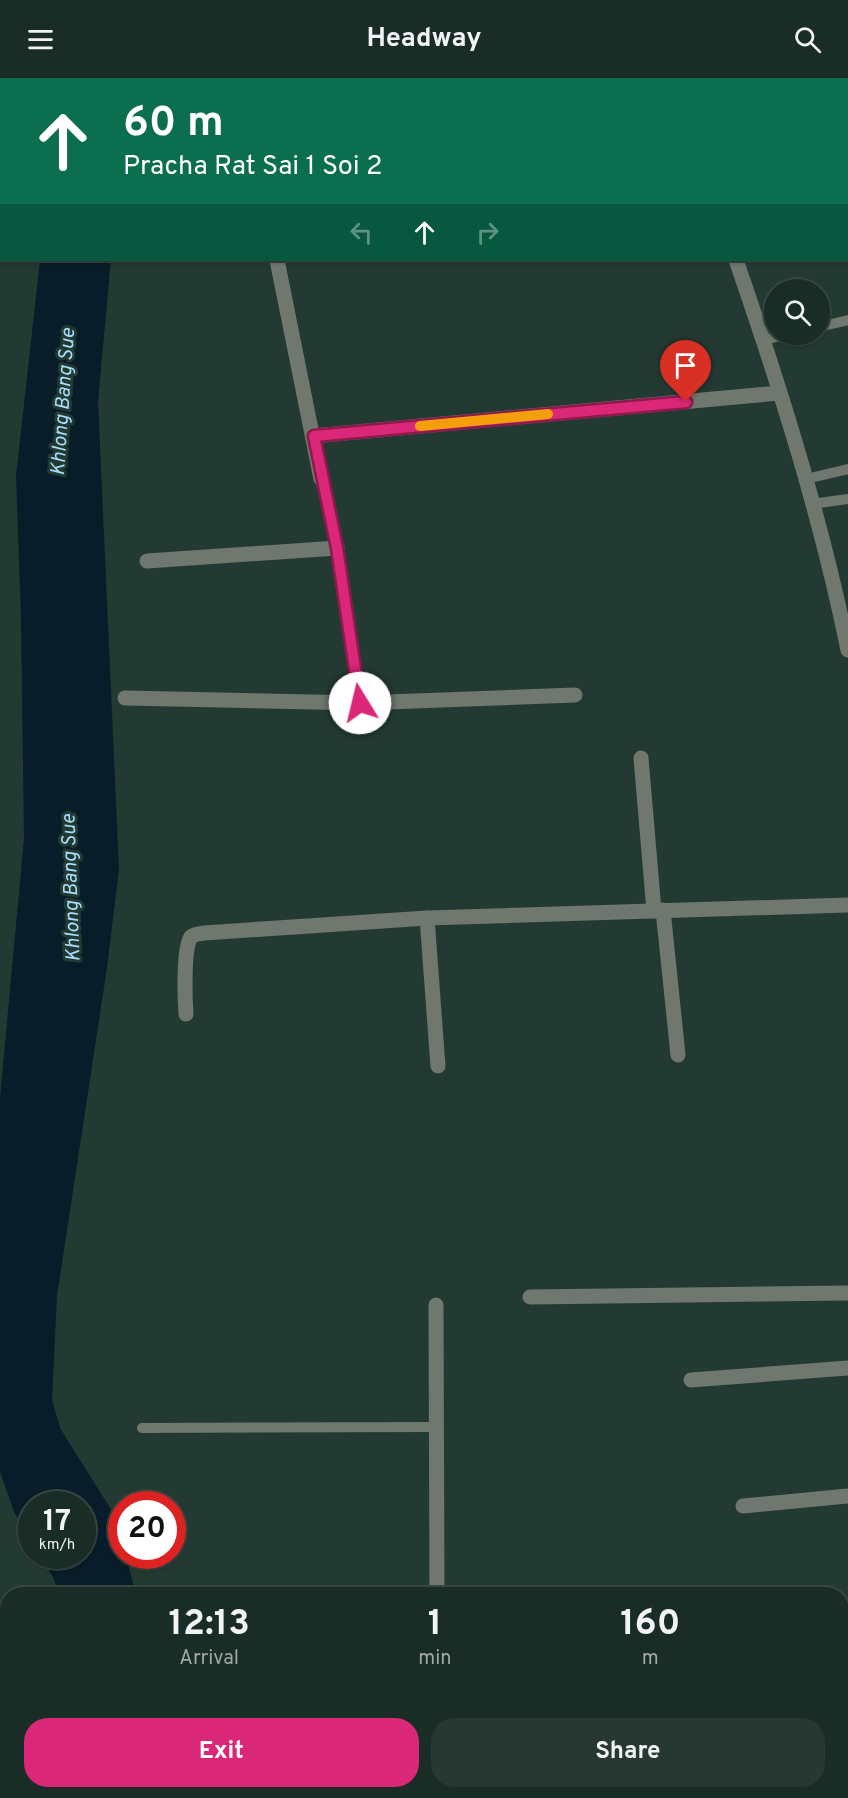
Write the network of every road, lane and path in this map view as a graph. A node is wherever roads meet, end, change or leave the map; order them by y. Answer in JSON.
{"nodes":[{"id":1,"x":277,"y":261,"type":"edge"},
{"id":2,"x":736,"y":261,"type":"edge"},
{"id":3,"x":848,"y":320,"type":"edge"},
{"id":4,"x":830,"y":324,"type":"edge"},
{"id":5,"x":764,"y":340,"type":"edge"},
{"id":6,"x":765,"y":345,"type":"edge"},
{"id":7,"x":779,"y":393,"type":"junction"},
{"id":8,"x":314,"y":436,"type":"junction"},
{"id":9,"x":848,"y":469,"type":"edge"},
{"id":10,"x":321,"y":479,"type":"joint"},
{"id":11,"x":806,"y":479,"type":"junction"},
{"id":12,"x":848,"y":499,"type":"edge"},
{"id":13,"x":812,"y":504,"type":"junction"},
{"id":14,"x":337,"y":548,"type":"junction"},
{"id":15,"x":147,"y":561,"type":"dead end"},
{"id":16,"x":848,"y":650,"type":"edge"},
{"id":17,"x":575,"y":695,"type":"dead end"},
{"id":18,"x":125,"y":698,"type":"dead end"},
{"id":19,"x":360,"y":703,"type":"junction"},
{"id":20,"x":640,"y":758,"type":"dead end"},
{"id":21,"x":848,"y":905,"type":"edge"},
{"id":22,"x":658,"y":910,"type":"junction"},
{"id":23,"x":427,"y":918,"type":"junction"},
{"id":24,"x":186,"y":1014,"type":"dead end"},
{"id":25,"x":678,"y":1055,"type":"dead end"},
{"id":26,"x":438,"y":1066,"type":"dead end"},
{"id":27,"x":848,"y":1293,"type":"edge"},
{"id":28,"x":530,"y":1297,"type":"dead end"},
{"id":29,"x":436,"y":1305,"type":"dead end"},
{"id":30,"x":848,"y":1368,"type":"edge"},
{"id":31,"x":691,"y":1380,"type":"dead end"},
{"id":32,"x":436,"y":1427,"type":"junction"},
{"id":33,"x":142,"y":1428,"type":"dead end"},
{"id":34,"x":848,"y":1496,"type":"edge"},
{"id":35,"x":742,"y":1506,"type":"dead end"},
{"id":36,"x":437,"y":1587,"type":"edge"}],
"edges":[{"from":1,"to":8,"type":"street"},
{"from":2,"to":5,"type":"street"},
{"from":3,"to":4,"type":"lane"},
{"from":6,"to":7,"type":"street"},
{"from":7,"to":8,"type":"street"},
{"from":7,"to":11,"type":"street"},
{"from":8,"to":10,"type":"street"},
{"from":9,"to":11,"type":"lane"},
{"from":10,"to":14,"type":"lane"},
{"from":11,"to":13,"type":"street"},
{"from":12,"to":13,"type":"lane"},
{"from":13,"to":16,"type":"street"},
{"from":14,"to":15,"type":"street"},
{"from":14,"to":19,"type":"lane"},
{"from":17,"to":19,"type":"street"},
{"from":18,"to":19,"type":"street"},
{"from":20,"to":22,"type":"street"},
{"from":21,"to":22,"type":"street"},
{"from":22,"to":23,"type":"street"},
{"from":22,"to":25,"type":"street"},
{"from":23,"to":24,"type":"street"},
{"from":23,"to":26,"type":"street"},
{"from":27,"to":28,"type":"street"},
{"from":29,"to":32,"type":"street"},
{"from":30,"to":31,"type":"street"},
{"from":32,"to":33,"type":"lane"},
{"from":32,"to":36,"type":"street"},
{"from":34,"to":35,"type":"street"}]}
